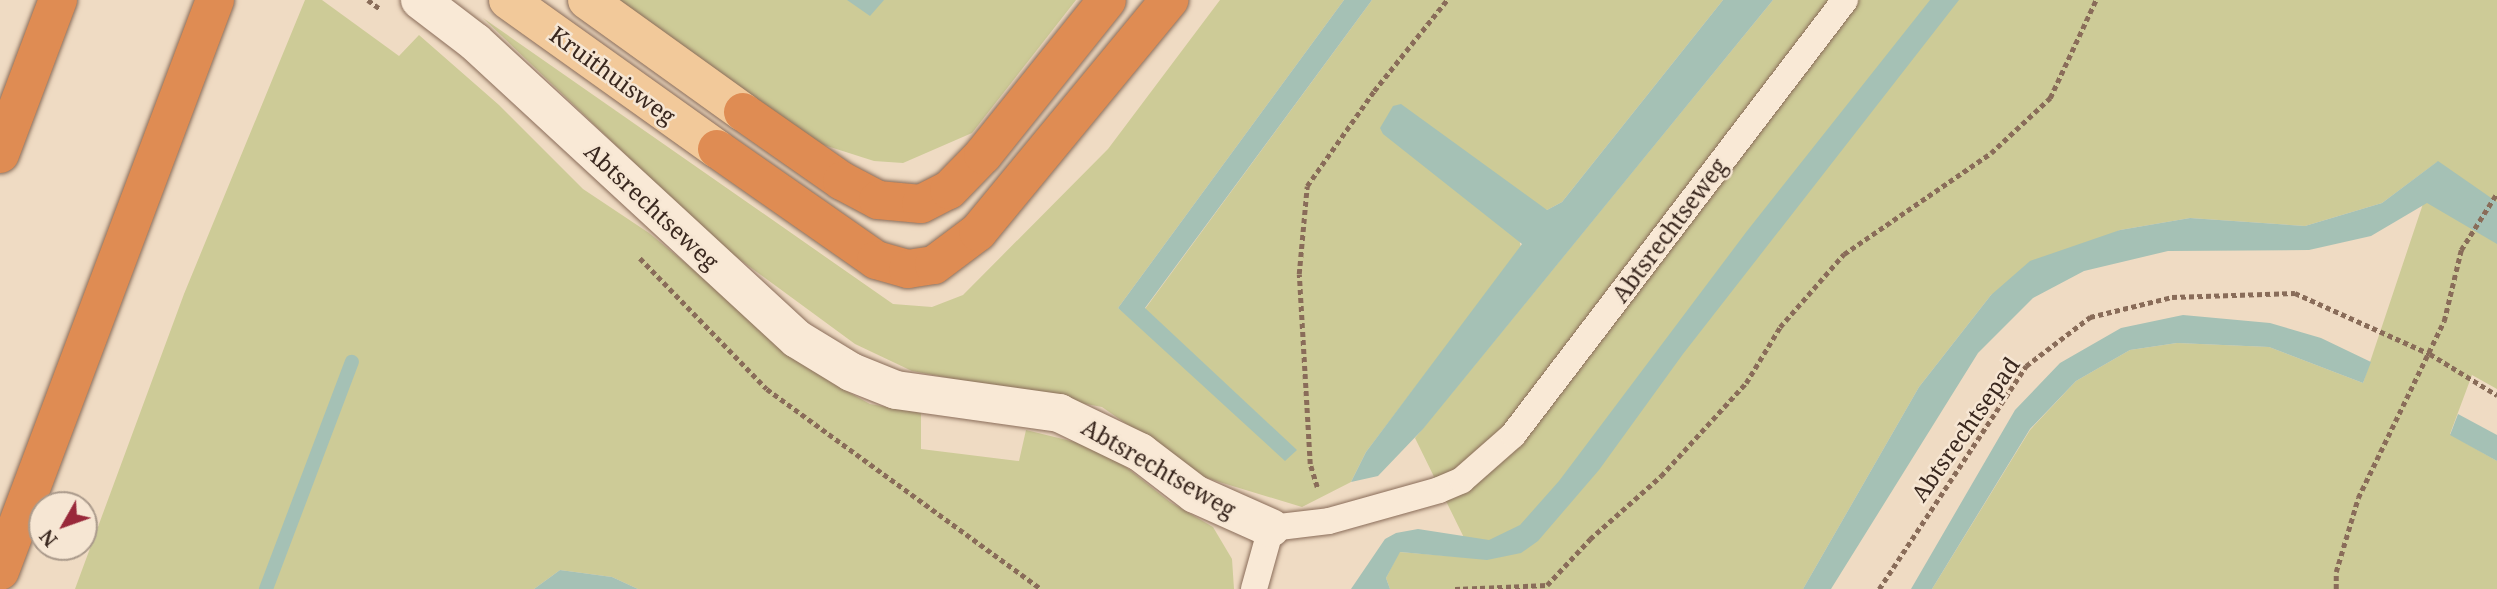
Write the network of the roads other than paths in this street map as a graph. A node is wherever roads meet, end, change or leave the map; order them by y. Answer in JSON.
{"nodes":[{"id":1,"x":58,"y":0,"type":"edge"},
{"id":2,"x":215,"y":0,"type":"edge"},
{"id":3,"x":420,"y":0,"type":"edge"},
{"id":4,"x":508,"y":0,"type":"edge"},
{"id":5,"x":587,"y":0,"type":"edge"},
{"id":6,"x":1107,"y":0,"type":"edge"},
{"id":7,"x":1168,"y":0,"type":"edge"},
{"id":8,"x":1845,"y":0,"type":"edge"},
{"id":9,"x":743,"y":111,"type":"joint"},
{"id":10,"x":717,"y":149,"type":"joint"},
{"id":11,"x":0,"y":154,"type":"edge"},
{"id":12,"x":1271,"y":528,"type":"junction"},
{"id":13,"x":0,"y":571,"type":"edge"},
{"id":14,"x":1254,"y":589,"type":"edge"}],
"edges":[{"from":1,"to":11,"type":"highway"},
{"from":2,"to":13,"type":"highway"},
{"from":3,"to":12,"type":"street","name":"Abtsrechtseweg"},
{"from":4,"to":10,"type":"main road","name":"Kruithuisweg"},
{"from":5,"to":9,"type":"main road","name":"Kruithuisweg"},
{"from":6,"to":9,"type":"highway"},
{"from":7,"to":10,"type":"highway"},
{"from":8,"to":12,"type":"lane","name":"Abtsrechtseweg"},
{"from":12,"to":14,"type":"lane"}]}
